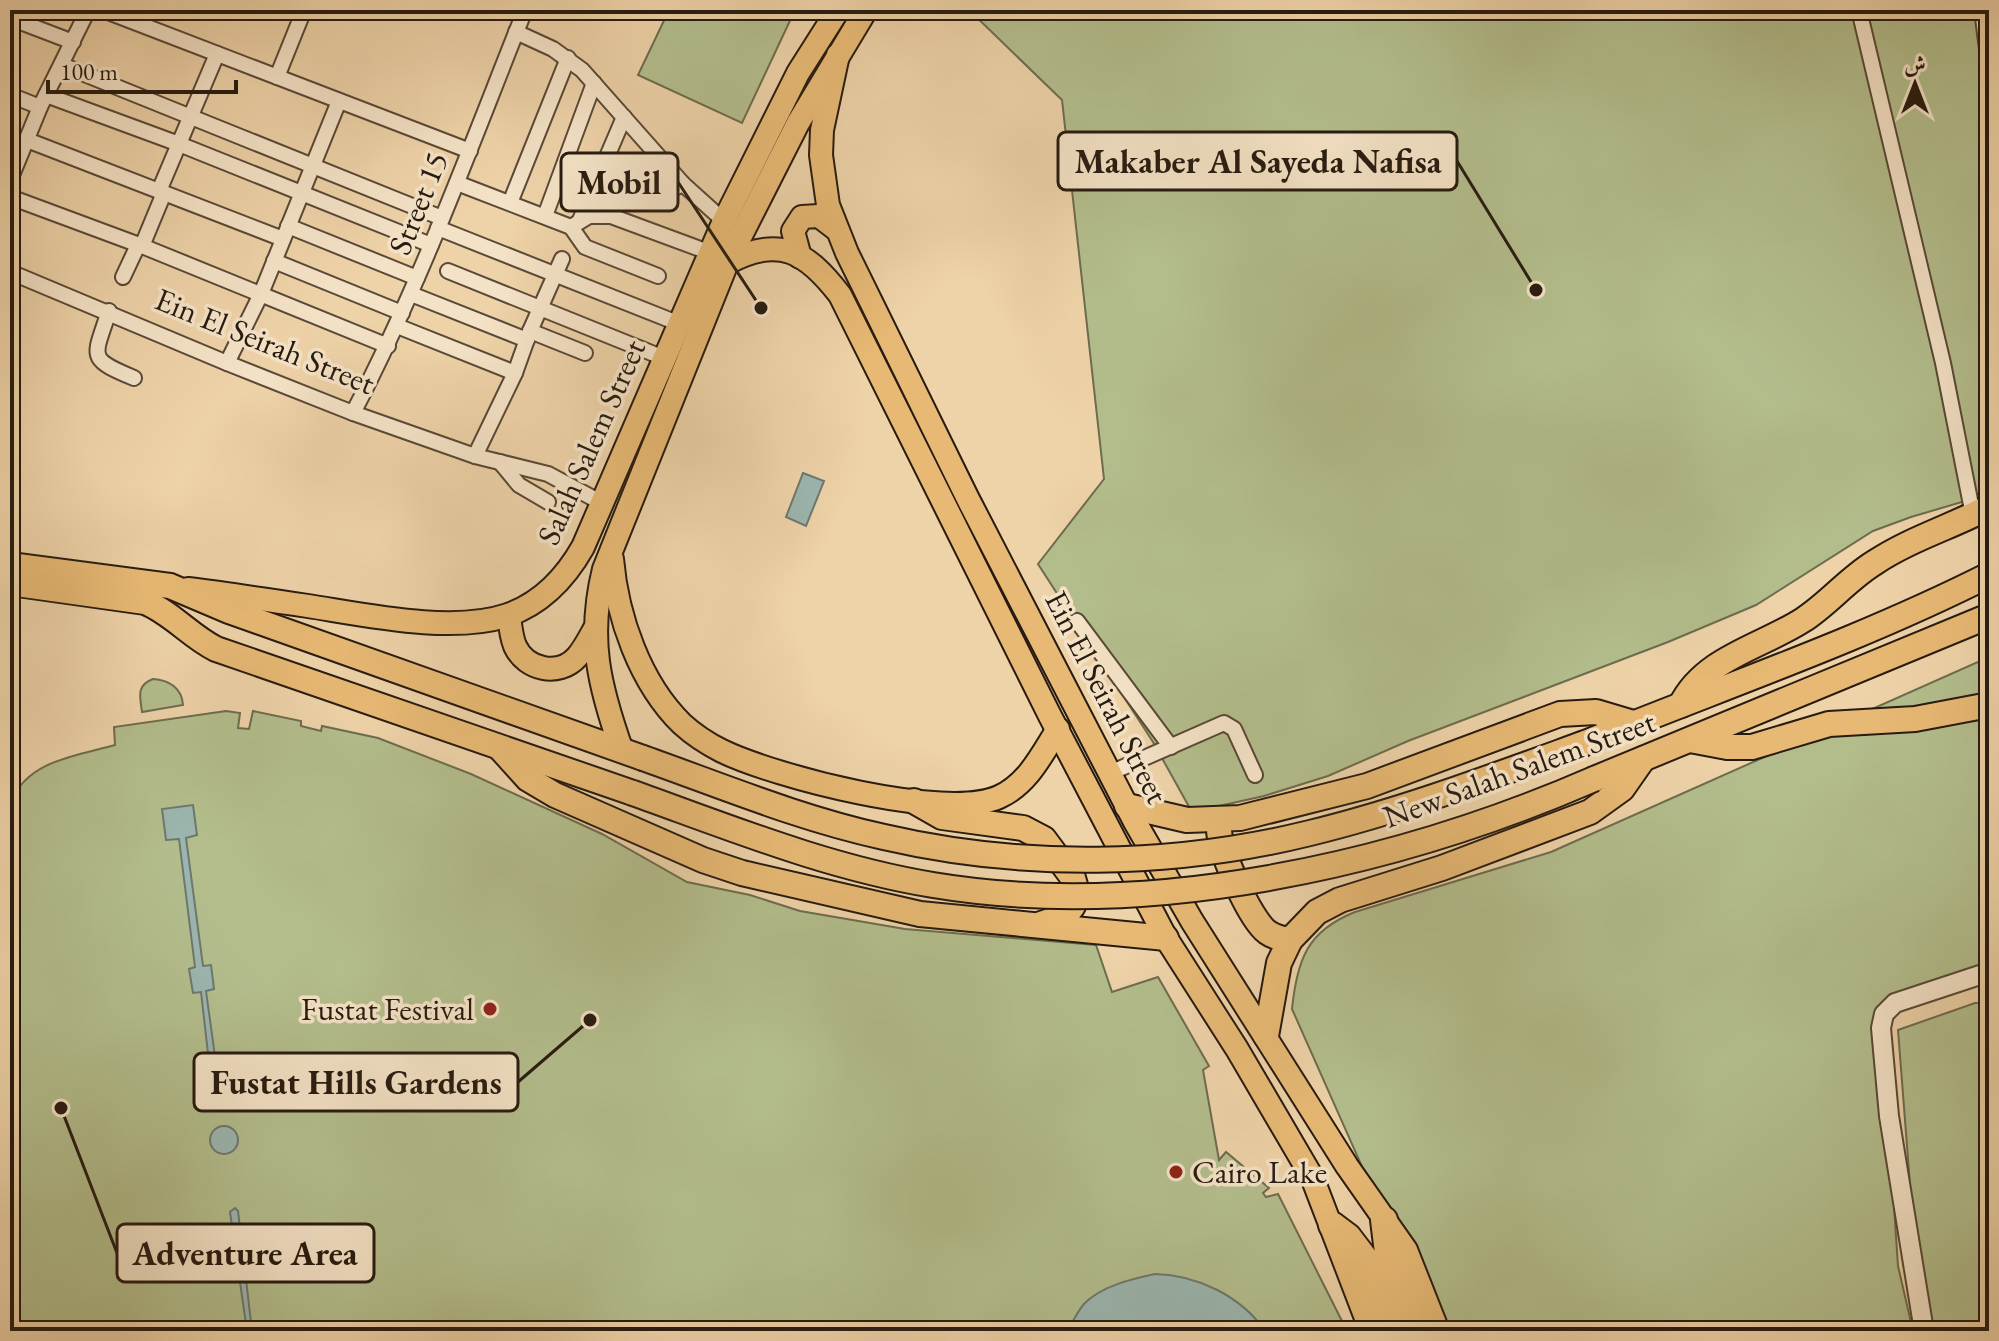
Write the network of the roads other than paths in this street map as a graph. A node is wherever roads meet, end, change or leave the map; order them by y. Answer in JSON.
{"nodes":[{"id":1,"x":88,"y":10,"type":"edge"},
{"id":2,"x":103,"y":10,"type":"edge"},
{"id":3,"x":304,"y":10,"type":"edge"},
{"id":4,"x":525,"y":10,"type":"edge"},
{"id":5,"x":838,"y":10,"type":"edge"},
{"id":6,"x":866,"y":10,"type":"edge"},
{"id":7,"x":1859,"y":10,"type":"edge"},
{"id":8,"x":1984,"y":10,"type":"edge"},
{"id":9,"x":10,"y":18,"type":"edge"},
{"id":10,"x":516,"y":32,"type":"junction"},
{"id":11,"x":73,"y":42,"type":"junction"},
{"id":12,"x":1989,"y":49,"type":"edge"},
{"id":13,"x":217,"y":54,"type":"junction"},
{"id":14,"x":838,"y":55,"type":"junction"},
{"id":15,"x":568,"y":58,"type":"junction"},
{"id":16,"x":62,"y":65,"type":"junction"},
{"id":17,"x":277,"y":77,"type":"junction"},
{"id":18,"x":594,"y":83,"type":"junction"},
{"id":19,"x":10,"y":95,"type":"edge"},
{"id":20,"x":43,"y":101,"type":"junction"},
{"id":21,"x":339,"y":101,"type":"junction"},
{"id":22,"x":191,"y":116,"type":"junction"},
{"id":23,"x":624,"y":117,"type":"junction"},
{"id":24,"x":20,"y":143,"type":"edge"},
{"id":25,"x":179,"y":144,"type":"junction"},
{"id":26,"x":470,"y":151,"type":"junction"},
{"id":27,"x":313,"y":165,"type":"junction"},
{"id":28,"x":10,"y":180,"type":"edge"},
{"id":29,"x":457,"y":183,"type":"junction"},
{"id":30,"x":634,"y":183,"type":"dead end"},
{"id":31,"x":683,"y":184,"type":"junction"},
{"id":32,"x":162,"y":192,"type":"junction"},
{"id":33,"x":301,"y":194,"type":"junction"},
{"id":34,"x":10,"y":197,"type":"edge"},
{"id":35,"x":510,"y":203,"type":"junction"},
{"id":36,"x":545,"y":216,"type":"junction"},
{"id":37,"x":724,"y":221,"type":"junction"},
{"id":38,"x":440,"y":223,"type":"junction"},
{"id":39,"x":576,"y":223,"type":"junction"},
{"id":40,"x":836,"y":229,"type":"junction"},
{"id":41,"x":285,"y":233,"type":"junction"},
{"id":42,"x":431,"y":245,"type":"junction"},
{"id":43,"x":140,"y":246,"type":"junction"},
{"id":44,"x":800,"y":257,"type":"junction"},
{"id":45,"x":719,"y":258,"type":"junction"},
{"id":46,"x":562,"y":259,"type":"dead end"},
{"id":47,"x":274,"y":261,"type":"junction"},
{"id":48,"x":448,"y":271,"type":"dead end"},
{"id":49,"x":10,"y":272,"type":"edge"},
{"id":50,"x":555,"y":274,"type":"junction"},
{"id":51,"x":658,"y":276,"type":"dead end"},
{"id":52,"x":123,"y":277,"type":"dead end"},
{"id":53,"x":417,"y":278,"type":"junction"},
{"id":54,"x":261,"y":294,"type":"junction"},
{"id":55,"x":411,"y":294,"type":"junction"},
{"id":56,"x":539,"y":308,"type":"junction"},
{"id":57,"x":109,"y":311,"type":"junction"},
{"id":58,"x":400,"y":319,"type":"junction"},
{"id":59,"x":680,"y":324,"type":"junction"},
{"id":60,"x":528,"y":335,"type":"junction"},
{"id":61,"x":388,"y":346,"type":"junction"},
{"id":62,"x":585,"y":353,"type":"dead end"},
{"id":63,"x":664,"y":358,"type":"junction"},
{"id":64,"x":227,"y":363,"type":"junction"},
{"id":65,"x":515,"y":373,"type":"junction"},
{"id":66,"x":134,"y":378,"type":"dead end"},
{"id":67,"x":353,"y":413,"type":"junction"},
{"id":68,"x":475,"y":456,"type":"junction"},
{"id":69,"x":500,"y":462,"type":"junction"},
{"id":70,"x":548,"y":502,"type":"dead end"},
{"id":71,"x":602,"y":503,"type":"junction"},
{"id":72,"x":1981,"y":511,"type":"edge"},
{"id":73,"x":611,"y":550,"type":"junction"},
{"id":74,"x":10,"y":565,"type":"edge"},
{"id":75,"x":1989,"y":575,"type":"edge"},
{"id":76,"x":10,"y":583,"type":"edge"},
{"id":77,"x":170,"y":586,"type":"junction"},
{"id":78,"x":509,"y":615,"type":"junction"},
{"id":79,"x":1989,"y":616,"type":"edge"},
{"id":80,"x":1077,"y":621,"type":"dead end"},
{"id":81,"x":595,"y":630,"type":"junction"},
{"id":82,"x":1681,"y":705,"type":"junction"},
{"id":83,"x":1989,"y":705,"type":"edge"},
{"id":84,"x":1633,"y":723,"type":"junction"},
{"id":85,"x":1058,"y":729,"type":"junction"},
{"id":86,"x":1690,"y":740,"type":"junction"},
{"id":87,"x":1171,"y":747,"type":"junction"},
{"id":88,"x":500,"y":748,"type":"junction"},
{"id":89,"x":632,"y":755,"type":"junction"},
{"id":90,"x":1643,"y":759,"type":"junction"},
{"id":91,"x":1110,"y":773,"type":"junction"},
{"id":92,"x":1255,"y":775,"type":"dead end"},
{"id":93,"x":914,"y":801,"type":"junction"},
{"id":94,"x":1127,"y":806,"type":"junction"},
{"id":95,"x":1220,"y":820,"type":"junction"},
{"id":96,"x":1035,"y":926,"type":"junction"},
{"id":97,"x":1166,"y":938,"type":"junction"},
{"id":98,"x":1290,"y":940,"type":"junction"},
{"id":99,"x":1989,"y":972,"type":"edge"},
{"id":100,"x":1266,"y":1036,"type":"junction"},
{"id":101,"x":1384,"y":1220,"type":"junction"},
{"id":102,"x":1332,"y":1225,"type":"junction"},
{"id":103,"x":1989,"y":1326,"type":"edge"},
{"id":104,"x":1371,"y":1331,"type":"edge"},
{"id":105,"x":1394,"y":1331,"type":"edge"},
{"id":106,"x":1417,"y":1331,"type":"edge"},
{"id":107,"x":1438,"y":1331,"type":"edge"},
{"id":108,"x":1924,"y":1331,"type":"edge"},
{"id":109,"x":1974,"y":1331,"type":"edge"}],
"edges":[{"from":1,"to":11,"type":"street"},
{"from":2,"to":13,"type":"street"},
{"from":3,"to":17,"type":"street"},
{"from":4,"to":10,"type":"street","name":"Street 15"},
{"from":5,"to":37,"type":"main road","name":"Salah Salem Street"},
{"from":6,"to":14,"type":"main road","name":"Salah Salem Street"},
{"from":7,"to":72,"type":"street"},
{"from":8,"to":12,"type":"street"},
{"from":9,"to":11,"type":"street"},
{"from":10,"to":15,"type":"street"},
{"from":10,"to":26,"type":"street","name":"Street 15"},
{"from":11,"to":16,"type":"street"},
{"from":13,"to":17,"type":"street"},
{"from":13,"to":22,"type":"street"},
{"from":14,"to":40,"type":"main road","name":"Ein El Seirah Street"},
{"from":14,"to":45,"type":"main road","name":"Salah Salem Street"},
{"from":15,"to":18,"type":"street"},
{"from":15,"to":35,"type":"street"},
{"from":16,"to":20,"type":"street"},
{"from":16,"to":22,"type":"street"},
{"from":17,"to":21,"type":"street"},
{"from":18,"to":23,"type":"street"},
{"from":18,"to":36,"type":"street"},
{"from":19,"to":20,"type":"street"},
{"from":20,"to":24,"type":"street"},
{"from":20,"to":25,"type":"street"},
{"from":21,"to":26,"type":"street"},
{"from":21,"to":27,"type":"street"},
{"from":22,"to":25,"type":"street"},
{"from":22,"to":27,"type":"street"},
{"from":23,"to":31,"type":"street"},
{"from":23,"to":39,"type":"street"},
{"from":24,"to":28,"type":"street"},
{"from":24,"to":32,"type":"street"},
{"from":25,"to":32,"type":"street"},
{"from":25,"to":33,"type":"street"},
{"from":26,"to":29,"type":"street","name":"Street 15"},
{"from":27,"to":33,"type":"street"},
{"from":27,"to":38,"type":"street"},
{"from":29,"to":35,"type":"street"},
{"from":29,"to":38,"type":"street","name":"Street 15"},
{"from":30,"to":31,"type":"street"},
{"from":31,"to":37,"type":"street"},
{"from":32,"to":41,"type":"street"},
{"from":32,"to":43,"type":"street"},
{"from":33,"to":41,"type":"street"},
{"from":33,"to":42,"type":"street"},
{"from":34,"to":43,"type":"street"},
{"from":35,"to":36,"type":"street"},
{"from":36,"to":39,"type":"street"},
{"from":37,"to":45,"type":"main road","name":"Salah Salem Street"},
{"from":38,"to":42,"type":"street","name":"Street 15"},
{"from":38,"to":50,"type":"street"},
{"from":39,"to":45,"type":"street"},
{"from":39,"to":51,"type":"street"},
{"from":40,"to":44,"type":"main road"},
{"from":40,"to":91,"type":"main road","name":"Ein El Seirah Street"},
{"from":41,"to":47,"type":"street"},
{"from":41,"to":53,"type":"street"},
{"from":42,"to":53,"type":"street","name":"Street 15"},
{"from":43,"to":52,"type":"street"},
{"from":43,"to":54,"type":"street"},
{"from":44,"to":45,"type":"main road","name":"Ein El Seirah Street"},
{"from":44,"to":85,"type":"main road","name":"Ein El Seirah Street"},
{"from":45,"to":59,"type":"main road","name":"Salah Salem Street"},
{"from":45,"to":73,"type":"main road","name":"Salah Salem Street"},
{"from":46,"to":50,"type":"street"},
{"from":47,"to":54,"type":"street"},
{"from":47,"to":58,"type":"street"},
{"from":48,"to":56,"type":"street"},
{"from":49,"to":57,"type":"street","name":"Ein El Seirah Street"},
{"from":50,"to":56,"type":"street"},
{"from":50,"to":59,"type":"street"},
{"from":53,"to":55,"type":"street","name":"Street 15"},
{"from":54,"to":61,"type":"street"},
{"from":54,"to":64,"type":"street"},
{"from":55,"to":58,"type":"street","name":"Street 15"},
{"from":55,"to":60,"type":"street"},
{"from":56,"to":60,"type":"street"},
{"from":56,"to":63,"type":"street"},
{"from":57,"to":64,"type":"street","name":"Ein El Seirah Street"},
{"from":57,"to":66,"type":"street"},
{"from":58,"to":61,"type":"street","name":"Street 15"},
{"from":58,"to":65,"type":"street"},
{"from":59,"to":63,"type":"main road","name":"Salah Salem Street"},
{"from":60,"to":62,"type":"street"},
{"from":60,"to":65,"type":"street"},
{"from":61,"to":67,"type":"street","name":"Street 15"},
{"from":63,"to":71,"type":"main road","name":"Salah Salem Street"},
{"from":64,"to":67,"type":"street","name":"Ein El Seirah Street"},
{"from":65,"to":68,"type":"street"},
{"from":67,"to":68,"type":"street","name":"Ein El Seirah Street"},
{"from":68,"to":69,"type":"street","name":"Ein El Seirah Street"},
{"from":69,"to":70,"type":"street"},
{"from":69,"to":71,"type":"street","name":"Ein El Seirah Street"},
{"from":71,"to":78,"type":"main road","name":"Salah Salem Street"},
{"from":72,"to":82,"type":"highway"},
{"from":73,"to":81,"type":"main road","name":"Salah Salem Street"},
{"from":73,"to":93,"type":"main road"},
{"from":74,"to":77,"type":"highway","name":"Salah Salem Street"},
{"from":75,"to":82,"type":"highway","name":"New Salah Salem Street"},
{"from":76,"to":88,"type":"highway"},
{"from":77,"to":78,"type":"main road","name":"Salah Salem Street"},
{"from":77,"to":89,"type":"highway","name":"Salah Salem Street"},
{"from":78,"to":81,"type":"main road"},
{"from":79,"to":86,"type":"highway","name":"New Salah Salem Street"},
{"from":80,"to":87,"type":"street"},
{"from":81,"to":89,"type":"main road","name":"Salah Salem Street"},
{"from":82,"to":84,"type":"highway","name":"New Salah Salem Street"},
{"from":83,"to":86,"type":"highway"},
{"from":84,"to":89,"type":"highway","name":"New Salah Salem Street","bridge":true},
{"from":84,"to":95,"type":"highway"},
{"from":85,"to":93,"type":"main road"},
{"from":85,"to":97,"type":"main road","name":"Ein El Seirah Street"},
{"from":86,"to":90,"type":"highway","name":"New Salah Salem Street"},
{"from":87,"to":91,"type":"street"},
{"from":87,"to":92,"type":"street"},
{"from":88,"to":90,"type":"highway","name":"New Salah Salem Street","bridge":true},
{"from":88,"to":96,"type":"highway"},
{"from":90,"to":98,"type":"highway"},
{"from":91,"to":94,"type":"main road","name":"Ein El Seirah Street"},
{"from":93,"to":96,"type":"highway"},
{"from":94,"to":95,"type":"highway"},
{"from":94,"to":100,"type":"main road","name":"Ein El Seirah Street"},
{"from":95,"to":98,"type":"highway"},
{"from":96,"to":97,"type":"highway"},
{"from":97,"to":102,"type":"main road","name":"Ein El Seirah Street"},
{"from":98,"to":100,"type":"highway"},
{"from":99,"to":108,"type":"street"},
{"from":100,"to":101,"type":"main road","name":"Ein El Seirah Street"},
{"from":101,"to":106,"type":"highway"},
{"from":101,"to":107,"type":"main road","name":"Ein El Seirah Street"},
{"from":102,"to":104,"type":"main road","name":"Ein El Seirah Street"},
{"from":102,"to":105,"type":"highway"},
{"from":103,"to":109,"type":"street"}]}
